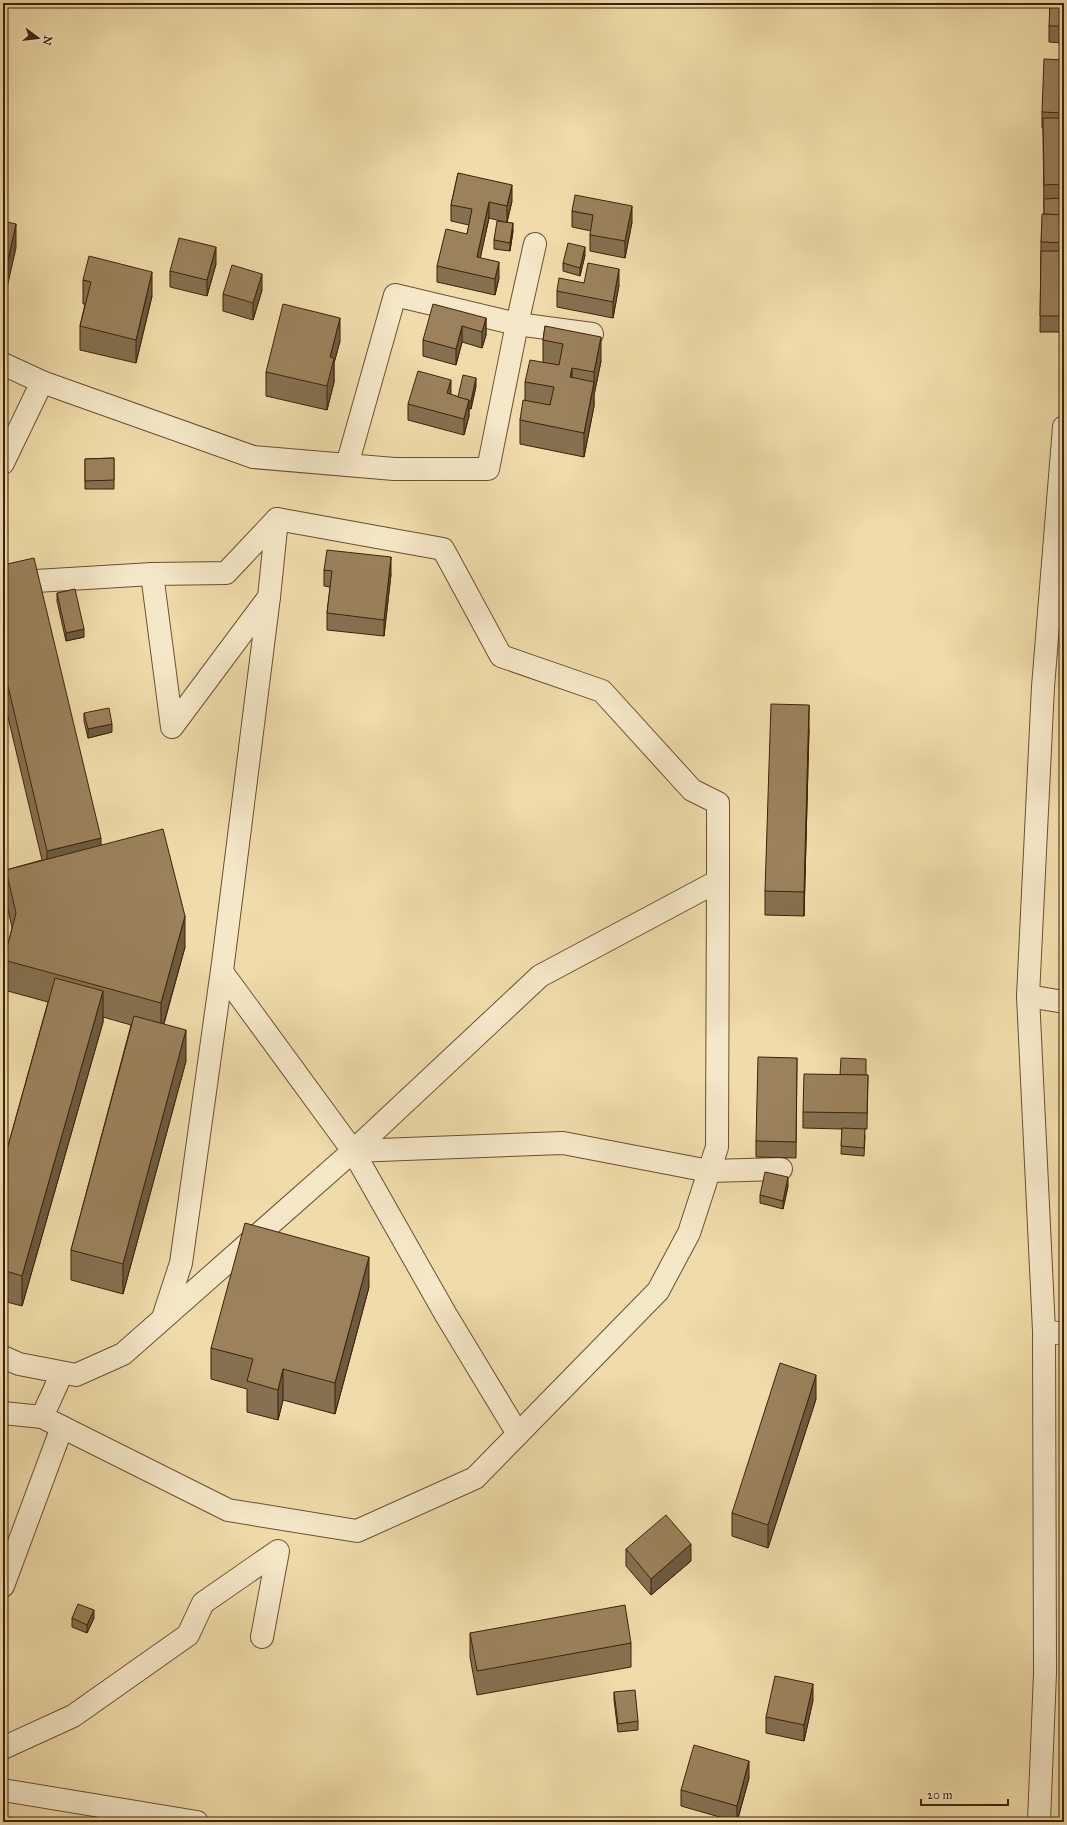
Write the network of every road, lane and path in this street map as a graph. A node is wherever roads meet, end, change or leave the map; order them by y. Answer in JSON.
{"nodes":[{"id":1,"x":535,"y":244,"type":"dead end"},
{"id":2,"x":517,"y":324,"type":"junction"},
{"id":3,"x":592,"y":334,"type":"edge"},
{"id":4,"x":3,"y":364,"type":"edge"},
{"id":5,"x":42,"y":382,"type":"junction"},
{"id":6,"x":1064,"y":427,"type":"edge"},
{"id":7,"x":3,"y":462,"type":"edge"},
{"id":8,"x":347,"y":465,"type":"junction"},
{"id":9,"x":277,"y":519,"type":"junction"},
{"id":10,"x":152,"y":574,"type":"junction"},
{"id":11,"x":3,"y":583,"type":"edge"},
{"id":12,"x":269,"y":598,"type":"junction"},
{"id":13,"x":718,"y":881,"type":"junction"},
{"id":14,"x":222,"y":972,"type":"junction"},
{"id":15,"x":1028,"y":996,"type":"junction"},
{"id":16,"x":1064,"y":1002,"type":"edge"},
{"id":17,"x":353,"y":1151,"type":"junction"},
{"id":18,"x":781,"y":1169,"type":"dead end"},
{"id":19,"x":709,"y":1171,"type":"junction"},
{"id":20,"x":163,"y":1318,"type":"junction"},
{"id":21,"x":1054,"y":1332,"type":"edge"},
{"id":22,"x":3,"y":1357,"type":"edge"},
{"id":23,"x":62,"y":1373,"type":"junction"},
{"id":24,"x":3,"y":1414,"type":"edge"},
{"id":25,"x":42,"y":1417,"type":"junction"},
{"id":26,"x":62,"y":1427,"type":"junction"},
{"id":27,"x":518,"y":1434,"type":"junction"},
{"id":28,"x":3,"y":1586,"type":"edge"},
{"id":29,"x":262,"y":1637,"type":"dead end"},
{"id":30,"x":1055,"y":1675,"type":"edge"},
{"id":31,"x":3,"y":1748,"type":"edge"},
{"id":32,"x":3,"y":1790,"type":"edge"},
{"id":33,"x":197,"y":1822,"type":"edge"},
{"id":34,"x":1039,"y":1822,"type":"edge"}],
"edges":[{"from":1,"to":2,"type":"street"},
{"from":2,"to":3,"type":"street"},
{"from":2,"to":8,"type":"street"},
{"from":2,"to":8,"type":"street"},
{"from":4,"to":5,"type":"street"},
{"from":5,"to":7,"type":"street"},
{"from":5,"to":8,"type":"street"},
{"from":6,"to":15,"type":"street"},
{"from":9,"to":10,"type":"street"},
{"from":9,"to":12,"type":"street"},
{"from":9,"to":13,"type":"street"},
{"from":10,"to":11,"type":"street"},
{"from":10,"to":12,"type":"street"},
{"from":12,"to":14,"type":"street"},
{"from":13,"to":17,"type":"street"},
{"from":13,"to":19,"type":"street"},
{"from":14,"to":17,"type":"street"},
{"from":14,"to":20,"type":"street"},
{"from":15,"to":16,"type":"street"},
{"from":15,"to":21,"type":"street"},
{"from":17,"to":19,"type":"street"},
{"from":17,"to":20,"type":"street"},
{"from":17,"to":27,"type":"street"},
{"from":18,"to":19,"type":"street"},
{"from":19,"to":27,"type":"street"},
{"from":20,"to":23,"type":"street"},
{"from":21,"to":30,"type":"street"},
{"from":22,"to":23,"type":"street"},
{"from":23,"to":25,"type":"street"},
{"from":24,"to":25,"type":"street"},
{"from":25,"to":26,"type":"street"},
{"from":26,"to":27,"type":"street"},
{"from":26,"to":28,"type":"street"},
{"from":29,"to":31,"type":"street"},
{"from":30,"to":34,"type":"street"},
{"from":32,"to":33,"type":"street"}]}
